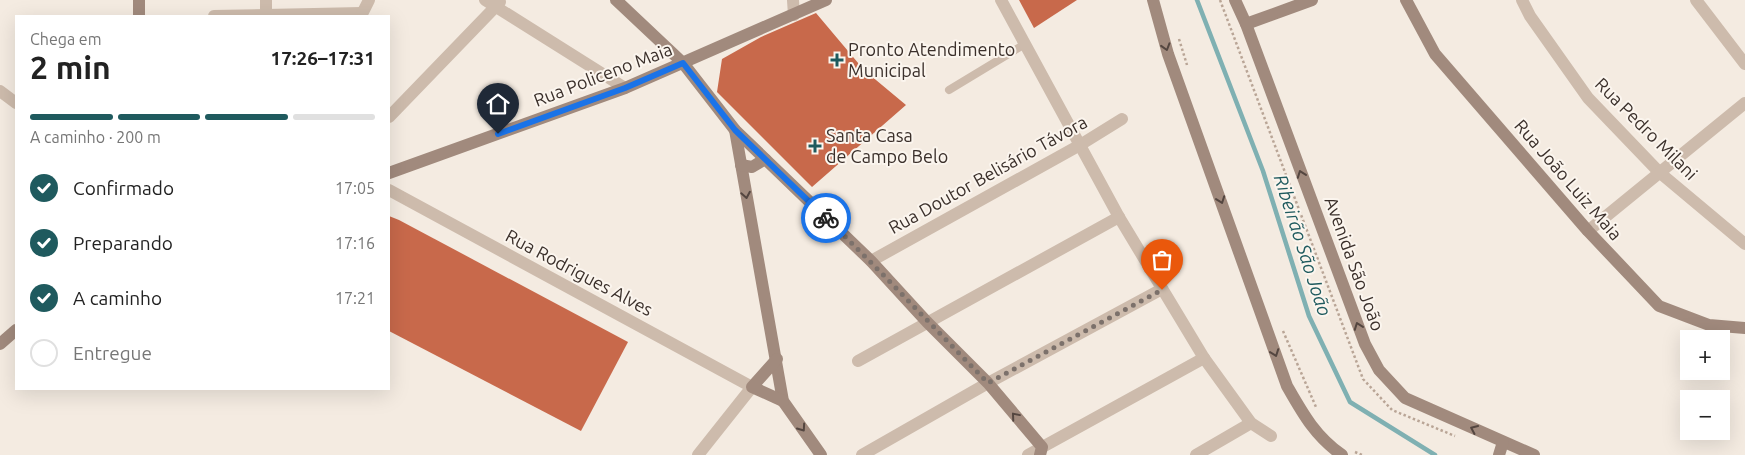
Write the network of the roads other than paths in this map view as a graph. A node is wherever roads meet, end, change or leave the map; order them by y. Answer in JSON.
{"nodes":[{"id":1,"x":139,"y":0,"type":"edge"},
{"id":2,"x":266,"y":0,"type":"edge"},
{"id":3,"x":369,"y":0,"type":"edge"},
{"id":4,"x":616,"y":0,"type":"edge"},
{"id":5,"x":793,"y":0,"type":"edge"},
{"id":6,"x":826,"y":0,"type":"edge"},
{"id":7,"x":1001,"y":0,"type":"edge"},
{"id":8,"x":1153,"y":0,"type":"edge"},
{"id":9,"x":1235,"y":0,"type":"edge"},
{"id":10,"x":1312,"y":0,"type":"edge"},
{"id":11,"x":1406,"y":0,"type":"edge"},
{"id":12,"x":1522,"y":0,"type":"edge"},
{"id":13,"x":1696,"y":0,"type":"edge"},
{"id":14,"x":494,"y":2,"type":"edge"},
{"id":15,"x":266,"y":14,"type":"junction"},
{"id":16,"x":362,"y":14,"type":"edge"},
{"id":17,"x":139,"y":15,"type":"edge"},
{"id":18,"x":240,"y":15,"type":"edge"},
{"id":19,"x":794,"y":15,"type":"junction"},
{"id":20,"x":1246,"y":24,"type":"junction"},
{"id":21,"x":1025,"y":44,"type":"junction"},
{"id":22,"x":683,"y":63,"type":"junction"},
{"id":23,"x":1745,"y":64,"type":"edge"},
{"id":24,"x":625,"y":88,"type":"junction"},
{"id":25,"x":949,"y":90,"type":"dead end"},
{"id":26,"x":0,"y":91,"type":"edge"},
{"id":27,"x":15,"y":102,"type":"edge"},
{"id":28,"x":1745,"y":103,"type":"edge"},
{"id":29,"x":390,"y":116,"type":"edge"},
{"id":30,"x":1122,"y":119,"type":"dead end"},
{"id":31,"x":735,"y":130,"type":"junction"},
{"id":32,"x":1080,"y":144,"type":"junction"},
{"id":33,"x":765,"y":159,"type":"junction"},
{"id":34,"x":741,"y":165,"type":"junction"},
{"id":35,"x":1659,"y":172,"type":"junction"},
{"id":36,"x":390,"y":173,"type":"edge"},
{"id":37,"x":390,"y":191,"type":"edge"},
{"id":38,"x":1119,"y":217,"type":"junction"},
{"id":39,"x":1588,"y":231,"type":"junction"},
{"id":40,"x":1745,"y":244,"type":"edge"},
{"id":41,"x":871,"y":261,"type":"junction"},
{"id":42,"x":1162,"y":290,"type":"junction"},
{"id":43,"x":927,"y":322,"type":"junction"},
{"id":44,"x":1745,"y":328,"type":"edge"},
{"id":45,"x":15,"y":331,"type":"edge"},
{"id":46,"x":0,"y":344,"type":"edge"},
{"id":47,"x":1204,"y":358,"type":"junction"},
{"id":48,"x":777,"y":359,"type":"junction"},
{"id":49,"x":858,"y":361,"type":"dead end"},
{"id":50,"x":988,"y":383,"type":"junction"},
{"id":51,"x":752,"y":387,"type":"junction"},
{"id":52,"x":783,"y":401,"type":"junction"},
{"id":53,"x":1251,"y":423,"type":"junction"},
{"id":54,"x":1271,"y":436,"type":"dead end"},
{"id":55,"x":1503,"y":442,"type":"junction"},
{"id":56,"x":1044,"y":452,"type":"edge"},
{"id":57,"x":1348,"y":453,"type":"edge"},
{"id":58,"x":698,"y":455,"type":"edge"},
{"id":59,"x":821,"y":455,"type":"edge"},
{"id":60,"x":862,"y":455,"type":"edge"},
{"id":61,"x":1028,"y":455,"type":"edge"},
{"id":62,"x":1196,"y":455,"type":"edge"},
{"id":63,"x":1499,"y":455,"type":"edge"},
{"id":64,"x":1534,"y":455,"type":"edge"}],
"edges":[{"from":1,"to":17,"type":"street"},
{"from":2,"to":15,"type":"street"},
{"from":3,"to":16,"type":"street"},
{"from":4,"to":22,"type":"street"},
{"from":5,"to":19,"type":"street"},
{"from":6,"to":19,"type":"street","name":"Rua Policeno Maia"},
{"from":7,"to":21,"type":"street"},
{"from":8,"to":57,"type":"street","one_way":true},
{"from":9,"to":20,"type":"street","name":"Avenida São João"},
{"from":10,"to":20,"type":"street"},
{"from":11,"to":39,"type":"street","name":"Rua João Luiz Maia"},
{"from":12,"to":35,"type":"street","name":"Rua Pedro Milani"},
{"from":13,"to":23,"type":"street"},
{"from":14,"to":24,"type":"street"},
{"from":14,"to":29,"type":"street"},
{"from":15,"to":16,"type":"street"},
{"from":15,"to":18,"type":"street"},
{"from":19,"to":22,"type":"street","name":"Rua Policeno Maia"},
{"from":55,"to":20,"type":"street","name":"Avenida São João","one_way":true},
{"from":21,"to":25,"type":"lane"},
{"from":21,"to":32,"type":"street"},
{"from":22,"to":24,"type":"street","name":"Rua Policeno Maia"},
{"from":22,"to":31,"type":"street"},
{"from":24,"to":36,"type":"street","name":"Rua Policeno Maia"},
{"from":26,"to":27,"type":"street"},
{"from":28,"to":35,"type":"street"},
{"from":30,"to":32,"type":"street","name":"Rua Doutor Belisário Távora"},
{"from":31,"to":33,"type":"street"},
{"from":31,"to":34,"type":"street"},
{"from":32,"to":38,"type":"street"},
{"from":32,"to":41,"type":"street","name":"Rua Doutor Belisário Távora"},
{"from":33,"to":34,"type":"street"},
{"from":33,"to":41,"type":"street"},
{"from":34,"to":48,"type":"street","one_way":true},
{"from":35,"to":39,"type":"street"},
{"from":35,"to":40,"type":"street","name":"Rua Pedro Milani"},
{"from":37,"to":51,"type":"street","name":"Rua Rodrigues Alves"},
{"from":38,"to":42,"type":"street"},
{"from":38,"to":43,"type":"street"},
{"from":39,"to":44,"type":"street","name":"Rua João Luiz Maia"},
{"from":41,"to":43,"type":"street"},
{"from":42,"to":47,"type":"street"},
{"from":42,"to":50,"type":"street"},
{"from":43,"to":49,"type":"street"},
{"from":43,"to":50,"type":"street"},
{"from":45,"to":46,"type":"street"},
{"from":47,"to":53,"type":"street"},
{"from":47,"to":56,"type":"street"},
{"from":48,"to":51,"type":"street"},
{"from":48,"to":52,"type":"street"},
{"from":56,"to":50,"type":"street","one_way":true},
{"from":50,"to":60,"type":"street"},
{"from":51,"to":52,"type":"street"},
{"from":51,"to":58,"type":"street"},
{"from":52,"to":59,"type":"street","one_way":true},
{"from":53,"to":54,"type":"street"},
{"from":53,"to":62,"type":"street"},
{"from":55,"to":63,"type":"street"},
{"from":55,"to":64,"type":"street","name":"Avenida São João"},
{"from":56,"to":61,"type":"street"}]}
